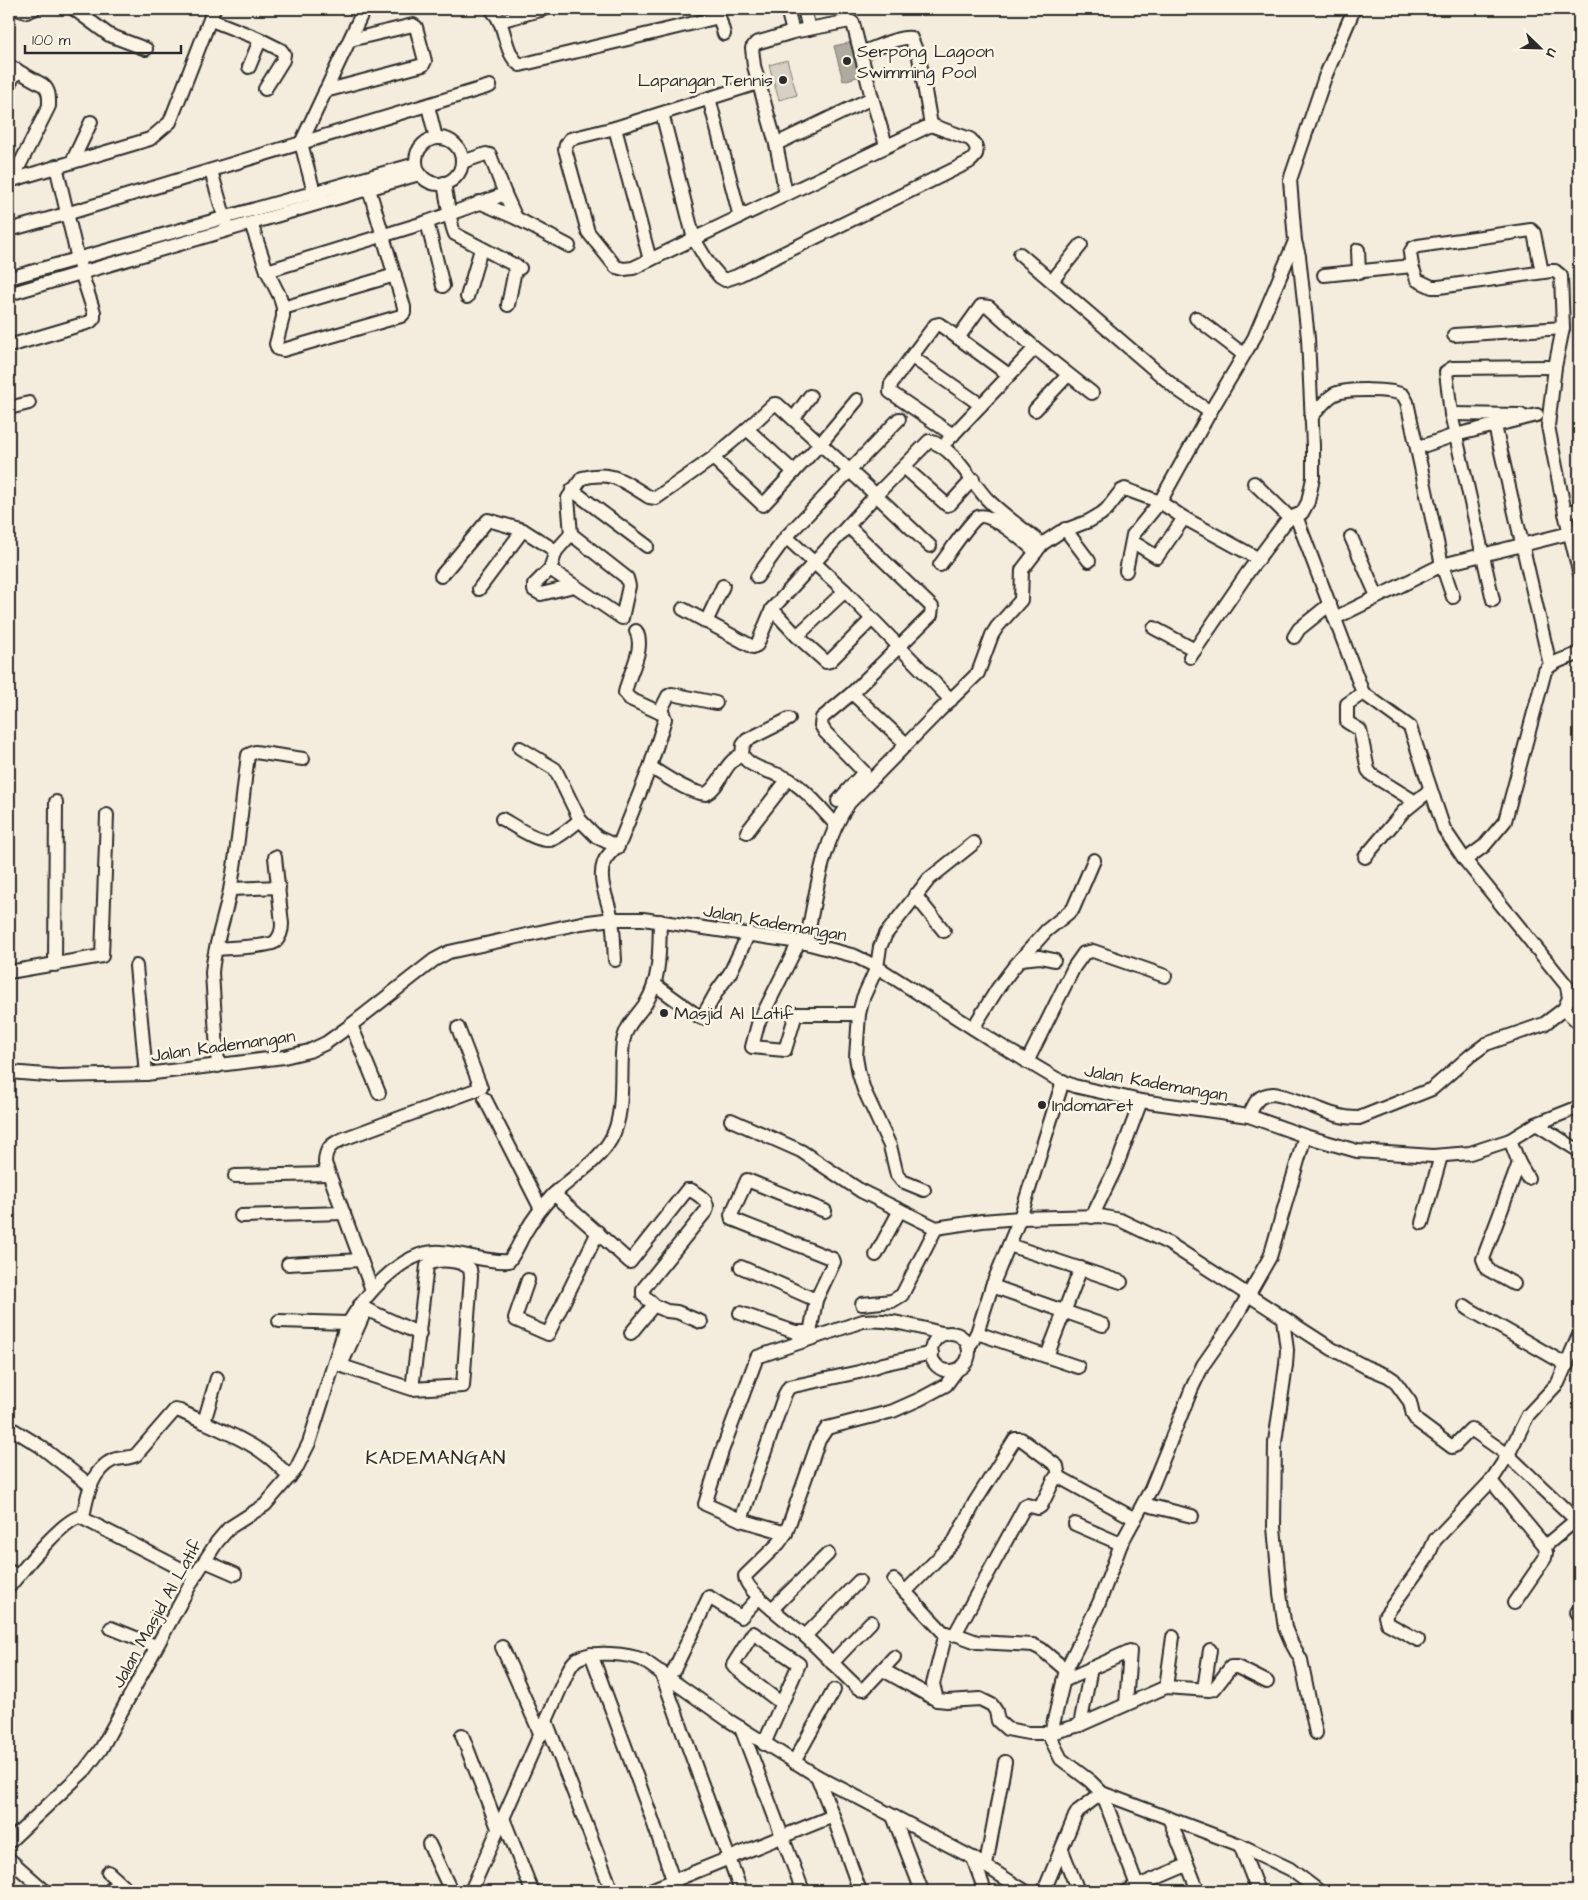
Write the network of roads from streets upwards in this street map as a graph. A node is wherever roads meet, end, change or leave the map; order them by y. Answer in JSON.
{"nodes":[{"id":1,"x":17,"y":9,"type":"edge"},
{"id":2,"x":34,"y":9,"type":"edge"},
{"id":3,"x":74,"y":9,"type":"edge"},
{"id":4,"x":364,"y":9,"type":"edge"},
{"id":5,"x":491,"y":9,"type":"edge"},
{"id":6,"x":544,"y":9,"type":"edge"},
{"id":7,"x":787,"y":9,"type":"edge"},
{"id":8,"x":804,"y":9,"type":"edge"},
{"id":9,"x":1354,"y":9,"type":"edge"},
{"id":10,"x":718,"y":13,"type":"edge"},
{"id":11,"x":212,"y":14,"type":"edge"},
{"id":12,"x":499,"y":21,"type":"junction"},
{"id":13,"x":809,"y":29,"type":"junction"},
{"id":14,"x":793,"y":32,"type":"junction"},
{"id":15,"x":724,"y":34,"type":"dead end"},
{"id":16,"x":260,"y":40,"type":"junction"},
{"id":17,"x":350,"y":40,"type":"junction"},
{"id":18,"x":146,"y":49,"type":"dead end"},
{"id":19,"x":861,"y":53,"type":"junction"},
{"id":20,"x":248,"y":67,"type":"dead end"},
{"id":21,"x":13,"y":68,"type":"edge"},
{"id":22,"x":758,"y":83,"type":"junction"},
{"id":23,"x":9,"y":84,"type":"edge"},
{"id":24,"x":490,"y":86,"type":"dead end"},
{"id":25,"x":265,"y":89,"type":"dead end"},
{"id":26,"x":325,"y":91,"type":"junction"},
{"id":27,"x":709,"y":98,"type":"junction"},
{"id":28,"x":872,"y":98,"type":"junction"},
{"id":29,"x":428,"y":106,"type":"junction"},
{"id":30,"x":662,"y":113,"type":"junction"},
{"id":31,"x":91,"y":122,"type":"dead end"},
{"id":32,"x":931,"y":124,"type":"junction"},
{"id":33,"x":615,"y":128,"type":"junction"},
{"id":34,"x":436,"y":138,"type":"junction"},
{"id":35,"x":301,"y":143,"type":"junction"},
{"id":36,"x":776,"y":144,"type":"junction"},
{"id":37,"x":886,"y":145,"type":"junction"},
{"id":38,"x":72,"y":162,"type":"junction"},
{"id":39,"x":462,"y":162,"type":"junction"},
{"id":40,"x":56,"y":166,"type":"junction"},
{"id":41,"x":418,"y":169,"type":"junction"},
{"id":42,"x":211,"y":171,"type":"junction"},
{"id":43,"x":10,"y":180,"type":"edge"},
{"id":44,"x":444,"y":183,"type":"junction"},
{"id":45,"x":369,"y":189,"type":"junction"},
{"id":46,"x":505,"y":194,"type":"junction"},
{"id":47,"x":786,"y":194,"type":"junction"},
{"id":48,"x":315,"y":198,"type":"junction"},
{"id":49,"x":479,"y":202,"type":"junction"},
{"id":50,"x":451,"y":213,"type":"junction"},
{"id":51,"x":66,"y":214,"type":"junction"},
{"id":52,"x":740,"y":217,"type":"junction"},
{"id":53,"x":516,"y":218,"type":"junction"},
{"id":54,"x":427,"y":222,"type":"junction"},
{"id":55,"x":227,"y":223,"type":"junction"},
{"id":56,"x":251,"y":223,"type":"junction"},
{"id":57,"x":9,"y":230,"type":"edge"},
{"id":58,"x":383,"y":235,"type":"junction"},
{"id":59,"x":694,"y":239,"type":"junction"},
{"id":60,"x":1295,"y":241,"type":"junction"},
{"id":61,"x":1081,"y":245,"type":"dead end"},
{"id":62,"x":569,"y":246,"type":"dead end"},
{"id":63,"x":481,"y":248,"type":"junction"},
{"id":64,"x":1358,"y":250,"type":"dead end"},
{"id":65,"x":1020,"y":254,"type":"dead end"},
{"id":66,"x":650,"y":260,"type":"junction"},
{"id":67,"x":80,"y":266,"type":"junction"},
{"id":68,"x":1412,"y":266,"type":"junction"},
{"id":69,"x":267,"y":271,"type":"junction"},
{"id":70,"x":1542,"y":272,"type":"junction"},
{"id":71,"x":1359,"y":273,"type":"junction"},
{"id":72,"x":395,"y":275,"type":"junction"},
{"id":73,"x":1324,"y":275,"type":"dead end"},
{"id":74,"x":9,"y":278,"type":"edge"},
{"id":75,"x":1052,"y":281,"type":"junction"},
{"id":76,"x":443,"y":286,"type":"dead end"},
{"id":77,"x":9,"y":294,"type":"edge"},
{"id":78,"x":468,"y":297,"type":"dead end"},
{"id":79,"x":508,"y":305,"type":"dead end"},
{"id":80,"x":283,"y":308,"type":"junction"},
{"id":81,"x":1196,"y":318,"type":"dead end"},
{"id":82,"x":1562,"y":328,"type":"junction"},
{"id":83,"x":1454,"y":335,"type":"dead end"},
{"id":84,"x":958,"y":338,"type":"junction"},
{"id":85,"x":9,"y":346,"type":"edge"},
{"id":86,"x":1035,"y":348,"type":"junction"},
{"id":87,"x":1243,"y":354,"type":"junction"},
{"id":88,"x":912,"y":357,"type":"junction"},
{"id":89,"x":1555,"y":367,"type":"junction"},
{"id":90,"x":1009,"y":375,"type":"junction"},
{"id":91,"x":1068,"y":375,"type":"junction"},
{"id":92,"x":1092,"y":394,"type":"dead end"},
{"id":93,"x":810,"y":396,"type":"dead end"},
{"id":94,"x":856,"y":400,"type":"dead end"},
{"id":95,"x":29,"y":403,"type":"dead end"},
{"id":96,"x":981,"y":405,"type":"junction"},
{"id":97,"x":9,"y":408,"type":"edge"},
{"id":98,"x":1035,"y":410,"type":"dead end"},
{"id":99,"x":1210,"y":412,"type":"junction"},
{"id":100,"x":1451,"y":414,"type":"junction"},
{"id":101,"x":1542,"y":415,"type":"junction"},
{"id":102,"x":1311,"y":417,"type":"junction"},
{"id":103,"x":794,"y":418,"type":"junction"},
{"id":104,"x":899,"y":419,"type":"dead end"},
{"id":105,"x":1495,"y":426,"type":"junction"},
{"id":106,"x":747,"y":430,"type":"junction"},
{"id":107,"x":953,"y":435,"type":"junction"},
{"id":108,"x":1455,"y":435,"type":"junction"},
{"id":109,"x":821,"y":443,"type":"junction"},
{"id":110,"x":942,"y":448,"type":"junction"},
{"id":111,"x":1417,"y":448,"type":"junction"},
{"id":112,"x":713,"y":458,"type":"junction"},
{"id":113,"x":904,"y":467,"type":"junction"},
{"id":114,"x":850,"y":471,"type":"junction"},
{"id":115,"x":794,"y":472,"type":"junction"},
{"id":116,"x":972,"y":479,"type":"junction"},
{"id":117,"x":1254,"y":483,"type":"dead end"},
{"id":118,"x":572,"y":490,"type":"junction"},
{"id":119,"x":876,"y":495,"type":"junction"},
{"id":120,"x":1160,"y":502,"type":"junction"},
{"id":121,"x":1579,"y":510,"type":"edge"},
{"id":122,"x":1565,"y":513,"type":"junction"},
{"id":123,"x":1293,"y":517,"type":"junction"},
{"id":124,"x":1184,"y":518,"type":"junction"},
{"id":125,"x":848,"y":526,"type":"junction"},
{"id":126,"x":1065,"y":529,"type":"junction"},
{"id":127,"x":523,"y":530,"type":"junction"},
{"id":128,"x":1570,"y":533,"type":"junction"},
{"id":129,"x":571,"y":534,"type":"junction"},
{"id":130,"x":1351,"y":537,"type":"dead end"},
{"id":131,"x":786,"y":538,"type":"junction"},
{"id":132,"x":1138,"y":545,"type":"dead end"},
{"id":133,"x":1523,"y":545,"type":"junction"},
{"id":134,"x":647,"y":546,"type":"dead end"},
{"id":135,"x":930,"y":546,"type":"dead end"},
{"id":136,"x":1039,"y":548,"type":"junction"},
{"id":137,"x":556,"y":550,"type":"junction"},
{"id":138,"x":1483,"y":555,"type":"junction"},
{"id":139,"x":1260,"y":559,"type":"junction"},
{"id":140,"x":1089,"y":561,"type":"dead end"},
{"id":141,"x":814,"y":562,"type":"junction"},
{"id":142,"x":940,"y":565,"type":"dead end"},
{"id":143,"x":1442,"y":565,"type":"junction"},
{"id":144,"x":550,"y":569,"type":"junction"},
{"id":145,"x":1126,"y":571,"type":"dead end"},
{"id":146,"x":1579,"y":571,"type":"edge"},
{"id":147,"x":441,"y":576,"type":"dead end"},
{"id":148,"x":757,"y":577,"type":"dead end"},
{"id":149,"x":574,"y":586,"type":"junction"},
{"id":150,"x":723,"y":586,"type":"dead end"},
{"id":151,"x":479,"y":589,"type":"dead end"},
{"id":152,"x":845,"y":591,"type":"junction"},
{"id":153,"x":1377,"y":596,"type":"junction"},
{"id":154,"x":1453,"y":597,"type":"dead end"},
{"id":155,"x":1493,"y":600,"type":"dead end"},
{"id":156,"x":1330,"y":604,"type":"junction"},
{"id":157,"x":772,"y":609,"type":"junction"},
{"id":158,"x":683,"y":610,"type":"dead end"},
{"id":159,"x":1335,"y":618,"type":"junction"},
{"id":160,"x":872,"y":619,"type":"junction"},
{"id":161,"x":706,"y":622,"type":"junction"},
{"id":162,"x":1154,"y":628,"type":"dead end"},
{"id":163,"x":636,"y":631,"type":"dead end"},
{"id":164,"x":797,"y":636,"type":"junction"},
{"id":165,"x":1294,"y":637,"type":"dead end"},
{"id":166,"x":898,"y":645,"type":"junction"},
{"id":167,"x":1579,"y":654,"type":"edge"},
{"id":168,"x":1550,"y":665,"type":"junction"},
{"id":169,"x":852,"y":693,"type":"junction"},
{"id":170,"x":1364,"y":694,"type":"junction"},
{"id":171,"x":951,"y":700,"type":"junction"},
{"id":172,"x":716,"y":703,"type":"dead end"},
{"id":173,"x":660,"y":712,"type":"junction"},
{"id":174,"x":789,"y":718,"type":"dead end"},
{"id":175,"x":902,"y":740,"type":"dead end"},
{"id":176,"x":520,"y":748,"type":"dead end"},
{"id":177,"x":742,"y":755,"type":"junction"},
{"id":178,"x":303,"y":759,"type":"dead end"},
{"id":179,"x":650,"y":768,"type":"junction"},
{"id":180,"x":788,"y":779,"type":"junction"},
{"id":181,"x":1430,"y":790,"type":"junction"},
{"id":182,"x":838,"y":801,"type":"dead end"},
{"id":183,"x":1414,"y":801,"type":"junction"},
{"id":184,"x":56,"y":802,"type":"dead end"},
{"id":185,"x":107,"y":815,"type":"dead end"},
{"id":186,"x":502,"y":818,"type":"dead end"},
{"id":187,"x":580,"y":820,"type":"junction"},
{"id":188,"x":835,"y":824,"type":"junction"},
{"id":189,"x":747,"y":832,"type":"dead end"},
{"id":190,"x":974,"y":843,"type":"dead end"},
{"id":191,"x":618,"y":847,"type":"junction"},
{"id":192,"x":275,"y":857,"type":"dead end"},
{"id":193,"x":1365,"y":857,"type":"dead end"},
{"id":194,"x":1094,"y":860,"type":"dead end"},
{"id":195,"x":1465,"y":860,"type":"junction"},
{"id":196,"x":279,"y":887,"type":"junction"},
{"id":197,"x":231,"y":889,"type":"junction"},
{"id":198,"x":915,"y":895,"type":"junction"},
{"id":199,"x":612,"y":919,"type":"junction"},
{"id":200,"x":660,"y":921,"type":"junction"},
{"id":201,"x":944,"y":930,"type":"dead end"},
{"id":202,"x":749,"y":934,"type":"junction"},
{"id":203,"x":802,"y":942,"type":"junction"},
{"id":204,"x":216,"y":948,"type":"junction"},
{"id":205,"x":1021,"y":959,"type":"junction"},
{"id":206,"x":615,"y":960,"type":"dead end"},
{"id":207,"x":1054,"y":960,"type":"dead end"},
{"id":208,"x":55,"y":965,"type":"junction"},
{"id":209,"x":136,"y":966,"type":"dead end"},
{"id":210,"x":877,"y":967,"type":"junction"},
{"id":211,"x":9,"y":972,"type":"edge"},
{"id":212,"x":1165,"y":976,"type":"dead end"},
{"id":213,"x":654,"y":984,"type":"junction"},
{"id":214,"x":1564,"y":1009,"type":"junction"},
{"id":215,"x":859,"y":1014,"type":"junction"},
{"id":216,"x":1579,"y":1023,"type":"edge"},
{"id":217,"x":352,"y":1025,"type":"junction"},
{"id":218,"x":458,"y":1028,"type":"dead end"},
{"id":219,"x":974,"y":1028,"type":"junction"},
{"id":220,"x":1027,"y":1062,"type":"junction"},
{"id":221,"x":218,"y":1066,"type":"junction"},
{"id":222,"x":9,"y":1072,"type":"edge"},
{"id":223,"x":146,"y":1074,"type":"junction"},
{"id":224,"x":1064,"y":1082,"type":"junction"},
{"id":225,"x":379,"y":1093,"type":"dead end"},
{"id":226,"x":486,"y":1099,"type":"dead end"},
{"id":227,"x":1141,"y":1101,"type":"junction"},
{"id":228,"x":1579,"y":1107,"type":"edge"},
{"id":229,"x":1249,"y":1116,"type":"junction"},
{"id":230,"x":731,"y":1120,"type":"dead end"},
{"id":231,"x":1536,"y":1124,"type":"junction"},
{"id":232,"x":1305,"y":1136,"type":"junction"},
{"id":233,"x":1510,"y":1140,"type":"junction"},
{"id":234,"x":1579,"y":1152,"type":"edge"},
{"id":235,"x":1441,"y":1156,"type":"junction"},
{"id":236,"x":1519,"y":1163,"type":"junction"},
{"id":237,"x":329,"y":1174,"type":"junction"},
{"id":238,"x":234,"y":1176,"type":"dead end"},
{"id":239,"x":1528,"y":1178,"type":"dead end"},
{"id":240,"x":924,"y":1190,"type":"dead end"},
{"id":241,"x":554,"y":1194,"type":"junction"},
{"id":242,"x":541,"y":1209,"type":"junction"},
{"id":243,"x":900,"y":1210,"type":"junction"},
{"id":244,"x":825,"y":1212,"type":"dead end"},
{"id":245,"x":344,"y":1213,"type":"junction"},
{"id":246,"x":241,"y":1216,"type":"dead end"},
{"id":247,"x":1092,"y":1216,"type":"junction"},
{"id":248,"x":1020,"y":1218,"type":"junction"},
{"id":249,"x":1422,"y":1223,"type":"dead end"},
{"id":250,"x":936,"y":1228,"type":"junction"},
{"id":251,"x":598,"y":1232,"type":"junction"},
{"id":252,"x":1008,"y":1245,"type":"junction"},
{"id":253,"x":876,"y":1255,"type":"dead end"},
{"id":254,"x":362,"y":1260,"type":"junction"},
{"id":255,"x":288,"y":1264,"type":"dead end"},
{"id":256,"x":741,"y":1267,"type":"dead end"},
{"id":257,"x":1081,"y":1268,"type":"junction"},
{"id":258,"x":528,"y":1280,"type":"dead end"},
{"id":259,"x":1121,"y":1282,"type":"dead end"},
{"id":260,"x":1514,"y":1284,"type":"dead end"},
{"id":261,"x":992,"y":1286,"type":"junction"},
{"id":262,"x":372,"y":1290,"type":"junction"},
{"id":263,"x":1249,"y":1295,"type":"junction"},
{"id":264,"x":816,"y":1300,"type":"junction"},
{"id":265,"x":862,"y":1304,"type":"dead end"},
{"id":266,"x":653,"y":1305,"type":"junction"},
{"id":267,"x":1465,"y":1306,"type":"dead end"},
{"id":268,"x":362,"y":1308,"type":"junction"},
{"id":269,"x":740,"y":1312,"type":"dead end"},
{"id":270,"x":1064,"y":1312,"type":"junction"},
{"id":271,"x":1283,"y":1319,"type":"junction"},
{"id":272,"x":279,"y":1321,"type":"dead end"},
{"id":273,"x":701,"y":1322,"type":"dead end"},
{"id":274,"x":348,"y":1323,"type":"junction"},
{"id":275,"x":1102,"y":1325,"type":"dead end"},
{"id":276,"x":977,"y":1333,"type":"junction"},
{"id":277,"x":420,"y":1334,"type":"junction"},
{"id":278,"x":631,"y":1334,"type":"dead end"},
{"id":279,"x":946,"y":1334,"type":"junction"},
{"id":280,"x":810,"y":1335,"type":"junction"},
{"id":281,"x":1579,"y":1336,"type":"edge"},
{"id":282,"x":968,"y":1347,"type":"junction"},
{"id":283,"x":932,"y":1353,"type":"junction"},
{"id":284,"x":1047,"y":1356,"type":"junction"},
{"id":285,"x":1567,"y":1365,"type":"junction"},
{"id":286,"x":1078,"y":1367,"type":"dead end"},
{"id":287,"x":956,"y":1370,"type":"junction"},
{"id":288,"x":217,"y":1378,"type":"dead end"},
{"id":289,"x":412,"y":1389,"type":"junction"},
{"id":290,"x":204,"y":1422,"type":"junction"},
{"id":291,"x":9,"y":1427,"type":"edge"},
{"id":292,"x":1508,"y":1455,"type":"junction"},
{"id":293,"x":290,"y":1477,"type":"junction"},
{"id":294,"x":1059,"y":1477,"type":"junction"},
{"id":295,"x":1491,"y":1481,"type":"junction"},
{"id":296,"x":91,"y":1486,"type":"junction"},
{"id":297,"x":1143,"y":1504,"type":"junction"},
{"id":298,"x":1192,"y":1516,"type":"dead end"},
{"id":299,"x":83,"y":1518,"type":"junction"},
{"id":300,"x":1135,"y":1519,"type":"junction"},
{"id":301,"x":742,"y":1520,"type":"junction"},
{"id":302,"x":1578,"y":1521,"type":"edge"},
{"id":303,"x":1075,"y":1524,"type":"dead end"},
{"id":304,"x":786,"y":1533,"type":"junction"},
{"id":305,"x":1121,"y":1544,"type":"junction"},
{"id":306,"x":1545,"y":1546,"type":"junction"},
{"id":307,"x":828,"y":1554,"type":"dead end"},
{"id":308,"x":205,"y":1561,"type":"junction"},
{"id":309,"x":13,"y":1573,"type":"edge"},
{"id":310,"x":235,"y":1574,"type":"dead end"},
{"id":311,"x":195,"y":1576,"type":"junction"},
{"id":312,"x":894,"y":1580,"type":"dead end"},
{"id":313,"x":860,"y":1581,"type":"dead end"},
{"id":314,"x":9,"y":1587,"type":"edge"},
{"id":315,"x":905,"y":1592,"type":"junction"},
{"id":316,"x":759,"y":1597,"type":"junction"},
{"id":317,"x":1514,"y":1603,"type":"dead end"},
{"id":318,"x":772,"y":1609,"type":"junction"},
{"id":319,"x":871,"y":1622,"type":"dead end"},
{"id":320,"x":111,"y":1628,"type":"dead end"},
{"id":321,"x":950,"y":1634,"type":"junction"},
{"id":322,"x":805,"y":1636,"type":"junction"},
{"id":323,"x":1173,"y":1638,"type":"dead end"},
{"id":324,"x":1418,"y":1640,"type":"dead end"},
{"id":325,"x":156,"y":1646,"type":"junction"},
{"id":326,"x":502,"y":1647,"type":"dead end"},
{"id":327,"x":1210,"y":1650,"type":"dead end"},
{"id":328,"x":591,"y":1654,"type":"junction"},
{"id":329,"x":894,"y":1657,"type":"dead end"},
{"id":330,"x":832,"y":1663,"type":"junction"},
{"id":331,"x":1091,"y":1668,"type":"junction"},
{"id":332,"x":883,"y":1670,"type":"junction"},
{"id":333,"x":667,"y":1671,"type":"junction"},
{"id":334,"x":1064,"y":1676,"type":"junction"},
{"id":335,"x":1267,"y":1682,"type":"dead end"},
{"id":336,"x":1166,"y":1686,"type":"junction"},
{"id":337,"x":1204,"y":1689,"type":"junction"},
{"id":338,"x":834,"y":1690,"type":"dead end"},
{"id":339,"x":937,"y":1700,"type":"junction"},
{"id":340,"x":781,"y":1703,"type":"junction"},
{"id":341,"x":1126,"y":1704,"type":"junction"},
{"id":342,"x":546,"y":1721,"type":"junction"},
{"id":343,"x":1080,"y":1725,"type":"junction"},
{"id":344,"x":741,"y":1728,"type":"junction"},
{"id":345,"x":1316,"y":1733,"type":"dead end"},
{"id":346,"x":462,"y":1735,"type":"dead end"},
{"id":347,"x":541,"y":1735,"type":"junction"},
{"id":348,"x":1052,"y":1740,"type":"junction"},
{"id":349,"x":764,"y":1744,"type":"junction"},
{"id":350,"x":794,"y":1762,"type":"junction"},
{"id":351,"x":1005,"y":1762,"type":"dead end"},
{"id":352,"x":817,"y":1776,"type":"junction"},
{"id":353,"x":1102,"y":1793,"type":"junction"},
{"id":354,"x":833,"y":1816,"type":"junction"},
{"id":355,"x":893,"y":1816,"type":"junction"},
{"id":356,"x":1169,"y":1818,"type":"junction"},
{"id":357,"x":500,"y":1823,"type":"junction"},
{"id":358,"x":782,"y":1837,"type":"junction"},
{"id":359,"x":9,"y":1842,"type":"edge"},
{"id":360,"x":429,"y":1844,"type":"dead end"},
{"id":361,"x":1240,"y":1845,"type":"junction"},
{"id":362,"x":1062,"y":1850,"type":"junction"},
{"id":363,"x":973,"y":1858,"type":"junction"},
{"id":364,"x":9,"y":1859,"type":"edge"},
{"id":365,"x":729,"y":1859,"type":"junction"},
{"id":366,"x":986,"y":1865,"type":"junction"},
{"id":367,"x":1186,"y":1865,"type":"junction"},
{"id":368,"x":108,"y":1872,"type":"dead end"},
{"id":369,"x":119,"y":1882,"type":"junction"},
{"id":370,"x":675,"y":1886,"type":"edge"},
{"id":371,"x":1134,"y":1890,"type":"edge"},
{"id":372,"x":45,"y":1891,"type":"edge"},
{"id":373,"x":109,"y":1891,"type":"edge"},
{"id":374,"x":129,"y":1891,"type":"edge"},
{"id":375,"x":450,"y":1891,"type":"edge"},
{"id":376,"x":472,"y":1891,"type":"edge"},
{"id":377,"x":532,"y":1891,"type":"edge"},
{"id":378,"x":612,"y":1891,"type":"edge"},
{"id":379,"x":648,"y":1891,"type":"edge"},
{"id":380,"x":741,"y":1891,"type":"edge"},
{"id":381,"x":803,"y":1891,"type":"edge"},
{"id":382,"x":860,"y":1891,"type":"edge"},
{"id":383,"x":922,"y":1891,"type":"edge"},
{"id":384,"x":984,"y":1891,"type":"edge"},
{"id":385,"x":1025,"y":1891,"type":"edge"},
{"id":386,"x":1044,"y":1891,"type":"edge"},
{"id":387,"x":1078,"y":1891,"type":"edge"},
{"id":388,"x":1198,"y":1891,"type":"edge"},
{"id":389,"x":1258,"y":1891,"type":"edge"},
{"id":390,"x":1319,"y":1891,"type":"edge"}],
"edges":[{"from":1,"to":2,"type":"street"},
{"from":3,"to":18,"type":"street"},
{"from":4,"to":17,"type":"street"},
{"from":5,"to":12,"type":"street"},
{"from":6,"to":12,"type":"street"},
{"from":7,"to":14,"type":"street"},
{"from":8,"to":13,"type":"street"},
{"from":9,"to":60,"type":"street"},
{"from":10,"to":12,"type":"street"},
{"from":10,"to":15,"type":"street"},
{"from":11,"to":16,"type":"street"},
{"from":11,"to":38,"type":"street"},
{"from":13,"to":14,"type":"street"},
{"from":13,"to":19,"type":"street"},
{"from":14,"to":22,"type":"street"},
{"from":16,"to":20,"type":"street"},
{"from":16,"to":25,"type":"street"},
{"from":17,"to":26,"type":"street"},
{"from":17,"to":26,"type":"street"},
{"from":19,"to":28,"type":"street"},
{"from":19,"to":32,"type":"street"},
{"from":21,"to":23,"type":"street"},
{"from":21,"to":43,"type":"street"},
{"from":22,"to":27,"type":"street"},
{"from":22,"to":36,"type":"street"},
{"from":24,"to":29,"type":"street"},
{"from":26,"to":35,"type":"street"},
{"from":27,"to":30,"type":"street"},
{"from":27,"to":52,"type":"street"},
{"from":28,"to":36,"type":"street"},
{"from":28,"to":37,"type":"street"},
{"from":29,"to":34,"type":"street"},
{"from":29,"to":35,"type":"street"},
{"from":30,"to":33,"type":"street"},
{"from":30,"to":59,"type":"street"},
{"from":31,"to":38,"type":"street"},
{"from":32,"to":37,"type":"street"},
{"from":32,"to":59,"type":"street"},
{"from":33,"to":66,"type":"street"},
{"from":33,"to":66,"type":"street"},
{"from":34,"to":39,"type":"street"},
{"from":34,"to":41,"type":"street"},
{"from":35,"to":42,"type":"street"},
{"from":35,"to":48,"type":"street"},
{"from":36,"to":47,"type":"street"},
{"from":37,"to":47,"type":"street"},
{"from":38,"to":40,"type":"street"},
{"from":39,"to":44,"type":"street"},
{"from":39,"to":46,"type":"street"},
{"from":40,"to":43,"type":"street"},
{"from":40,"to":51,"type":"street"},
{"from":41,"to":44,"type":"street"},
{"from":41,"to":45,"type":"street"},
{"from":41,"to":48,"type":"street"},
{"from":42,"to":51,"type":"street"},
{"from":42,"to":55,"type":"street"},
{"from":44,"to":50,"type":"street"},
{"from":45,"to":48,"type":"street"},
{"from":45,"to":58,"type":"street"},
{"from":46,"to":49,"type":"street"},
{"from":46,"to":53,"type":"street"},
{"from":47,"to":52,"type":"street"},
{"from":48,"to":55,"type":"street"},
{"from":48,"to":56,"type":"street"},
{"from":49,"to":50,"type":"street"},
{"from":49,"to":53,"type":"street"},
{"from":50,"to":54,"type":"street"},
{"from":50,"to":63,"type":"street"},
{"from":51,"to":57,"type":"street"},
{"from":51,"to":67,"type":"street"},
{"from":52,"to":59,"type":"street"},
{"from":53,"to":62,"type":"street"},
{"from":54,"to":58,"type":"street"},
{"from":54,"to":76,"type":"street"},
{"from":55,"to":56,"type":"street"},
{"from":55,"to":67,"type":"street"},
{"from":56,"to":69,"type":"street"},
{"from":58,"to":69,"type":"street"},
{"from":58,"to":72,"type":"street"},
{"from":59,"to":66,"type":"street"},
{"from":60,"to":87,"type":"street"},
{"from":60,"to":102,"type":"street"},
{"from":61,"to":75,"type":"street"},
{"from":63,"to":78,"type":"street"},
{"from":63,"to":79,"type":"street"},
{"from":64,"to":71,"type":"street"},
{"from":65,"to":75,"type":"street"},
{"from":67,"to":74,"type":"street"},
{"from":67,"to":77,"type":"street"},
{"from":67,"to":85,"type":"street"},
{"from":68,"to":70,"type":"street"},
{"from":68,"to":70,"type":"street"},
{"from":68,"to":71,"type":"street"},
{"from":69,"to":80,"type":"street"},
{"from":70,"to":82,"type":"street"},
{"from":71,"to":73,"type":"street"},
{"from":72,"to":80,"type":"street"},
{"from":72,"to":80,"type":"street"},
{"from":75,"to":99,"type":"street"},
{"from":81,"to":87,"type":"street"},
{"from":82,"to":83,"type":"street"},
{"from":82,"to":89,"type":"street"},
{"from":84,"to":86,"type":"street"},
{"from":84,"to":88,"type":"street"},
{"from":84,"to":90,"type":"street"},
{"from":86,"to":90,"type":"street"},
{"from":86,"to":91,"type":"street"},
{"from":87,"to":99,"type":"street"},
{"from":88,"to":96,"type":"street"},
{"from":88,"to":107,"type":"street"},
{"from":89,"to":100,"type":"street"},
{"from":89,"to":101,"type":"street"},
{"from":90,"to":96,"type":"street"},
{"from":91,"to":92,"type":"street"},
{"from":91,"to":98,"type":"street"},
{"from":93,"to":103,"type":"street"},
{"from":94,"to":109,"type":"street"},
{"from":95,"to":97,"type":"street"},
{"from":96,"to":107,"type":"street"},
{"from":99,"to":120,"type":"street"},
{"from":100,"to":101,"type":"street"},
{"from":100,"to":108,"type":"street"},
{"from":101,"to":105,"type":"street"},
{"from":101,"to":122,"type":"street"},
{"from":102,"to":111,"type":"street"},
{"from":102,"to":123,"type":"street"},
{"from":103,"to":106,"type":"street"},
{"from":103,"to":109,"type":"street"},
{"from":104,"to":114,"type":"street"},
{"from":105,"to":108,"type":"street"},
{"from":105,"to":133,"type":"street"},
{"from":106,"to":112,"type":"street"},
{"from":106,"to":115,"type":"street"},
{"from":107,"to":110,"type":"street"},
{"from":108,"to":111,"type":"street"},
{"from":108,"to":138,"type":"street"},
{"from":109,"to":114,"type":"street"},
{"from":109,"to":115,"type":"street"},
{"from":110,"to":113,"type":"street"},
{"from":110,"to":116,"type":"street"},
{"from":111,"to":143,"type":"street"},
{"from":112,"to":115,"type":"street"},
{"from":112,"to":118,"type":"street"},
{"from":113,"to":116,"type":"street"},
{"from":113,"to":119,"type":"street"},
{"from":114,"to":119,"type":"street"},
{"from":114,"to":131,"type":"street"},
{"from":116,"to":136,"type":"street"},
{"from":117,"to":123,"type":"street"},
{"from":118,"to":129,"type":"street"},
{"from":118,"to":134,"type":"street"},
{"from":119,"to":125,"type":"street"},
{"from":119,"to":135,"type":"street"},
{"from":120,"to":124,"type":"street"},
{"from":120,"to":126,"type":"street"},
{"from":120,"to":145,"type":"street"},
{"from":121,"to":122,"type":"street"},
{"from":122,"to":128,"type":"street"},
{"from":123,"to":139,"type":"street"},
{"from":123,"to":156,"type":"street"},
{"from":124,"to":132,"type":"street"},
{"from":124,"to":139,"type":"street"},
{"from":125,"to":141,"type":"street"},
{"from":125,"to":166,"type":"street"},
{"from":126,"to":136,"type":"street"},
{"from":126,"to":140,"type":"street"},
{"from":127,"to":137,"type":"street"},
{"from":127,"to":147,"type":"street"},
{"from":127,"to":151,"type":"street"},
{"from":128,"to":133,"type":"street"},
{"from":128,"to":146,"type":"street"},
{"from":129,"to":137,"type":"street"},
{"from":129,"to":149,"type":"street"},
{"from":130,"to":153,"type":"street"},
{"from":131,"to":141,"type":"street"},
{"from":131,"to":148,"type":"street"},
{"from":133,"to":138,"type":"street"},
{"from":133,"to":168,"type":"street"},
{"from":136,"to":142,"type":"street"},
{"from":136,"to":171,"type":"street"},
{"from":137,"to":144,"type":"street"},
{"from":138,"to":143,"type":"street"},
{"from":138,"to":155,"type":"street"},
{"from":139,"to":162,"type":"street"},
{"from":141,"to":152,"type":"street"},
{"from":141,"to":157,"type":"street"},
{"from":143,"to":153,"type":"street"},
{"from":143,"to":154,"type":"street"},
{"from":144,"to":149,"type":"street"},
{"from":144,"to":149,"type":"street"},
{"from":150,"to":161,"type":"street"},
{"from":152,"to":160,"type":"street"},
{"from":152,"to":164,"type":"street"},
{"from":153,"to":159,"type":"street"},
{"from":156,"to":159,"type":"street"},
{"from":156,"to":165,"type":"street"},
{"from":157,"to":161,"type":"street"},
{"from":157,"to":164,"type":"street"},
{"from":158,"to":161,"type":"street"},
{"from":159,"to":170,"type":"street"},
{"from":160,"to":164,"type":"street"},
{"from":160,"to":166,"type":"street"},
{"from":163,"to":173,"type":"street"},
{"from":166,"to":169,"type":"street"},
{"from":166,"to":171,"type":"street"},
{"from":167,"to":168,"type":"street"},
{"from":168,"to":195,"type":"street"},
{"from":169,"to":175,"type":"street"},
{"from":169,"to":182,"type":"street"},
{"from":170,"to":181,"type":"street"},
{"from":170,"to":183,"type":"street"},
{"from":171,"to":188,"type":"street"},
{"from":172,"to":173,"type":"street"},
{"from":173,"to":179,"type":"street"},
{"from":174,"to":177,"type":"street"},
{"from":176,"to":187,"type":"street"},
{"from":177,"to":179,"type":"street"},
{"from":177,"to":180,"type":"street"},
{"from":178,"to":197,"type":"street"},
{"from":179,"to":191,"type":"street"},
{"from":180,"to":188,"type":"street"},
{"from":180,"to":189,"type":"street"},
{"from":181,"to":183,"type":"street"},
{"from":181,"to":195,"type":"street"},
{"from":183,"to":193,"type":"street"},
{"from":184,"to":208,"type":"street"},
{"from":185,"to":208,"type":"street"},
{"from":186,"to":187,"type":"street"},
{"from":187,"to":191,"type":"street"},
{"from":188,"to":203,"type":"street"},
{"from":190,"to":198,"type":"street"},
{"from":191,"to":199,"type":"street"},
{"from":192,"to":196,"type":"street"},
{"from":194,"to":205,"type":"street"},
{"from":195,"to":214,"type":"street"},
{"from":196,"to":197,"type":"street"},
{"from":196,"to":204,"type":"street"},
{"from":197,"to":204,"type":"street"},
{"from":198,"to":201,"type":"street"},
{"from":198,"to":210,"type":"street"},
{"from":199,"to":200,"type":"street","name":"Jalan Kademangan"},
{"from":199,"to":206,"type":"street"},
{"from":199,"to":217,"type":"street","name":"Jalan Kademangan"},
{"from":200,"to":202,"type":"street","name":"Jalan Kademangan"},
{"from":200,"to":213,"type":"street","name":"Jalan Masjid Al Latif"},
{"from":202,"to":203,"type":"street","name":"Jalan Kademangan"},
{"from":202,"to":213,"type":"street"},
{"from":203,"to":210,"type":"street","name":"Jalan Kademangan"},
{"from":203,"to":215,"type":"street"},
{"from":204,"to":221,"type":"street"},
{"from":205,"to":207,"type":"street"},
{"from":205,"to":219,"type":"street"},
{"from":208,"to":211,"type":"street"},
{"from":209,"to":223,"type":"street"},
{"from":210,"to":215,"type":"street"},
{"from":210,"to":219,"type":"street","name":"Jalan Kademangan"},
{"from":212,"to":220,"type":"street"},
{"from":213,"to":241,"type":"street","name":"Jalan Masjid Al Latif"},
{"from":214,"to":216,"type":"street"},
{"from":214,"to":229,"type":"street"},
{"from":215,"to":240,"type":"street"},
{"from":217,"to":221,"type":"street","name":"Jalan Kademangan"},
{"from":217,"to":225,"type":"street"},
{"from":218,"to":237,"type":"street"},
{"from":219,"to":220,"type":"street","name":"Jalan Kademangan"},
{"from":220,"to":224,"type":"street","name":"Jalan Kademangan"},
{"from":221,"to":223,"type":"street","name":"Jalan Kademangan"},
{"from":222,"to":223,"type":"street","name":"Jalan Kademangan"},
{"from":224,"to":227,"type":"street","name":"Jalan Kademangan"},
{"from":224,"to":248,"type":"street"},
{"from":226,"to":242,"type":"street"},
{"from":227,"to":229,"type":"street","name":"Jalan Kademangan"},
{"from":227,"to":247,"type":"street"},
{"from":228,"to":231,"type":"street","name":"Jalan Kademangan"},
{"from":229,"to":232,"type":"street","name":"Jalan Kademangan"},
{"from":230,"to":243,"type":"street"},
{"from":231,"to":233,"type":"street","name":"Jalan Kademangan"},
{"from":231,"to":234,"type":"street"},
{"from":232,"to":235,"type":"street","name":"Jalan Kademangan"},
{"from":232,"to":263,"type":"street"},
{"from":233,"to":235,"type":"street","name":"Jalan Kademangan"},
{"from":233,"to":236,"type":"street"},
{"from":235,"to":249,"type":"street"},
{"from":236,"to":239,"type":"street"},
{"from":236,"to":260,"type":"street"},
{"from":237,"to":238,"type":"street"},
{"from":237,"to":245,"type":"street"},
{"from":241,"to":242,"type":"street","name":"Jalan Masjid Al Latif"},
{"from":241,"to":251,"type":"street"},
{"from":242,"to":262,"type":"street","name":"Jalan Masjid Al Latif"},
{"from":243,"to":250,"type":"street"},
{"from":243,"to":253,"type":"street"},
{"from":244,"to":264,"type":"street"},
{"from":245,"to":246,"type":"street"},
{"from":245,"to":254,"type":"street"},
{"from":247,"to":248,"type":"street"},
{"from":247,"to":263,"type":"street"},
{"from":248,"to":250,"type":"street"},
{"from":248,"to":252,"type":"street"},
{"from":250,"to":265,"type":"street"},
{"from":251,"to":258,"type":"street"},
{"from":251,"to":266,"type":"street"},
{"from":252,"to":257,"type":"street"},
{"from":252,"to":261,"type":"street"},
{"from":254,"to":255,"type":"street"},
{"from":254,"to":262,"type":"street"},
{"from":256,"to":264,"type":"street"},
{"from":257,"to":259,"type":"street"},
{"from":257,"to":270,"type":"street"},
{"from":261,"to":270,"type":"street"},
{"from":261,"to":276,"type":"street"},
{"from":262,"to":268,"type":"street","name":"Jalan Masjid Al Latif"},
{"from":263,"to":271,"type":"street"},
{"from":263,"to":297,"type":"street"},
{"from":264,"to":280,"type":"street"},
{"from":266,"to":273,"type":"street"},
{"from":266,"to":278,"type":"street"},
{"from":267,"to":285,"type":"street"},
{"from":268,"to":274,"type":"street","name":"Jalan Masjid Al Latif"},
{"from":268,"to":277,"type":"street"},
{"from":268,"to":289,"type":"street"},
{"from":269,"to":280,"type":"street"},
{"from":270,"to":275,"type":"street"},
{"from":270,"to":284,"type":"street"},
{"from":271,"to":292,"type":"street"},
{"from":271,"to":345,"type":"street"},
{"from":272,"to":274,"type":"street"},
{"from":274,"to":293,"type":"street","name":"Jalan Masjid Al Latif"},
{"from":276,"to":282,"type":"street"},
{"from":276,"to":284,"type":"street"},
{"from":277,"to":289,"type":"street"},
{"from":277,"to":289,"type":"street"},
{"from":279,"to":280,"type":"street"},
{"from":279,"to":282,"type":"street"},
{"from":279,"to":283,"type":"street"},
{"from":280,"to":301,"type":"street"},
{"from":281,"to":285,"type":"street"},
{"from":282,"to":287,"type":"street"},
{"from":283,"to":287,"type":"street"},
{"from":283,"to":301,"type":"street"},
{"from":284,"to":286,"type":"street"},
{"from":285,"to":292,"type":"street"},
{"from":287,"to":304,"type":"street"},
{"from":288,"to":290,"type":"street"},
{"from":290,"to":293,"type":"street"},
{"from":290,"to":296,"type":"street"},
{"from":291,"to":296,"type":"street"},
{"from":292,"to":295,"type":"street"},
{"from":292,"to":302,"type":"street"},
{"from":293,"to":308,"type":"street","name":"Jalan Masjid Al Latif"},
{"from":294,"to":300,"type":"street"},
{"from":294,"to":315,"type":"street"},
{"from":294,"to":321,"type":"street"},
{"from":295,"to":306,"type":"street"},
{"from":295,"to":324,"type":"street"},
{"from":296,"to":299,"type":"street"},
{"from":297,"to":298,"type":"street"},
{"from":297,"to":300,"type":"street"},
{"from":299,"to":309,"type":"street"},
{"from":299,"to":311,"type":"street"},
{"from":300,"to":305,"type":"street"},
{"from":301,"to":304,"type":"street"},
{"from":302,"to":306,"type":"street"},
{"from":303,"to":305,"type":"street"},
{"from":304,"to":316,"type":"street"},
{"from":305,"to":334,"type":"street"},
{"from":306,"to":317,"type":"street"},
{"from":307,"to":318,"type":"street"},
{"from":308,"to":310,"type":"street"},
{"from":308,"to":311,"type":"street","name":"Jalan Masjid Al Latif"},
{"from":309,"to":314,"type":"street"},
{"from":311,"to":325,"type":"street","name":"Jalan Masjid Al Latif"},
{"from":312,"to":315,"type":"street"},
{"from":313,"to":322,"type":"street"},
{"from":315,"to":321,"type":"street"},
{"from":316,"to":318,"type":"street"},
{"from":316,"to":333,"type":"street"},
{"from":318,"to":322,"type":"street"},
{"from":319,"to":330,"type":"street"},
{"from":320,"to":325,"type":"street"},
{"from":321,"to":334,"type":"street"},
{"from":321,"to":339,"type":"street"},
{"from":322,"to":330,"type":"street"},
{"from":323,"to":336,"type":"street"},
{"from":325,"to":359,"type":"street","name":"Jalan Masjid Al Latif"},
{"from":326,"to":347,"type":"street"},
{"from":327,"to":337,"type":"street"},
{"from":328,"to":333,"type":"street"},
{"from":328,"to":342,"type":"street"},
{"from":328,"to":370,"type":"street"},
{"from":329,"to":332,"type":"street"},
{"from":330,"to":332,"type":"street"},
{"from":331,"to":334,"type":"street"},
{"from":331,"to":341,"type":"street"},
{"from":331,"to":343,"type":"street"},
{"from":332,"to":339,"type":"street"},
{"from":333,"to":344,"type":"street"},
{"from":333,"to":365,"type":"street"},
{"from":334,"to":348,"type":"street"},
{"from":335,"to":337,"type":"street"},
{"from":336,"to":337,"type":"street"},
{"from":336,"to":341,"type":"street"},
{"from":338,"to":350,"type":"street"},
{"from":339,"to":348,"type":"street"},
{"from":340,"to":340,"type":"street"},
{"from":340,"to":349,"type":"street"},
{"from":341,"to":343,"type":"street"},
{"from":342,"to":347,"type":"street"},
{"from":342,"to":378,"type":"street"},
{"from":343,"to":348,"type":"street"},
{"from":344,"to":349,"type":"street"},
{"from":344,"to":358,"type":"street"},
{"from":346,"to":357,"type":"street"},
{"from":347,"to":357,"type":"street"},
{"from":348,"to":353,"type":"street"},
{"from":349,"to":350,"type":"street"},
{"from":350,"to":352,"type":"street"},
{"from":351,"to":366,"type":"street"},
{"from":352,"to":354,"type":"street"},
{"from":352,"to":355,"type":"street"},
{"from":353,"to":356,"type":"street"},
{"from":353,"to":362,"type":"street"},
{"from":353,"to":371,"type":"street"},
{"from":354,"to":358,"type":"street"},
{"from":354,"to":382,"type":"street"},
{"from":355,"to":363,"type":"street"},
{"from":355,"to":383,"type":"street"},
{"from":356,"to":361,"type":"street"},
{"from":356,"to":367,"type":"street"},
{"from":357,"to":376,"type":"street"},
{"from":357,"to":377,"type":"street"},
{"from":358,"to":365,"type":"street"},
{"from":358,"to":381,"type":"street"},
{"from":360,"to":375,"type":"street"},
{"from":361,"to":389,"type":"street"},
{"from":361,"to":390,"type":"street"},
{"from":362,"to":386,"type":"street"},
{"from":362,"to":387,"type":"street"},
{"from":363,"to":366,"type":"street"},
{"from":363,"to":384,"type":"street"},
{"from":364,"to":372,"type":"street"},
{"from":365,"to":370,"type":"street"},
{"from":365,"to":380,"type":"street"},
{"from":366,"to":385,"type":"street"},
{"from":367,"to":371,"type":"street"},
{"from":367,"to":388,"type":"street"},
{"from":368,"to":369,"type":"street"},
{"from":369,"to":373,"type":"street"},
{"from":369,"to":374,"type":"street"},
{"from":370,"to":379,"type":"street"}]}
